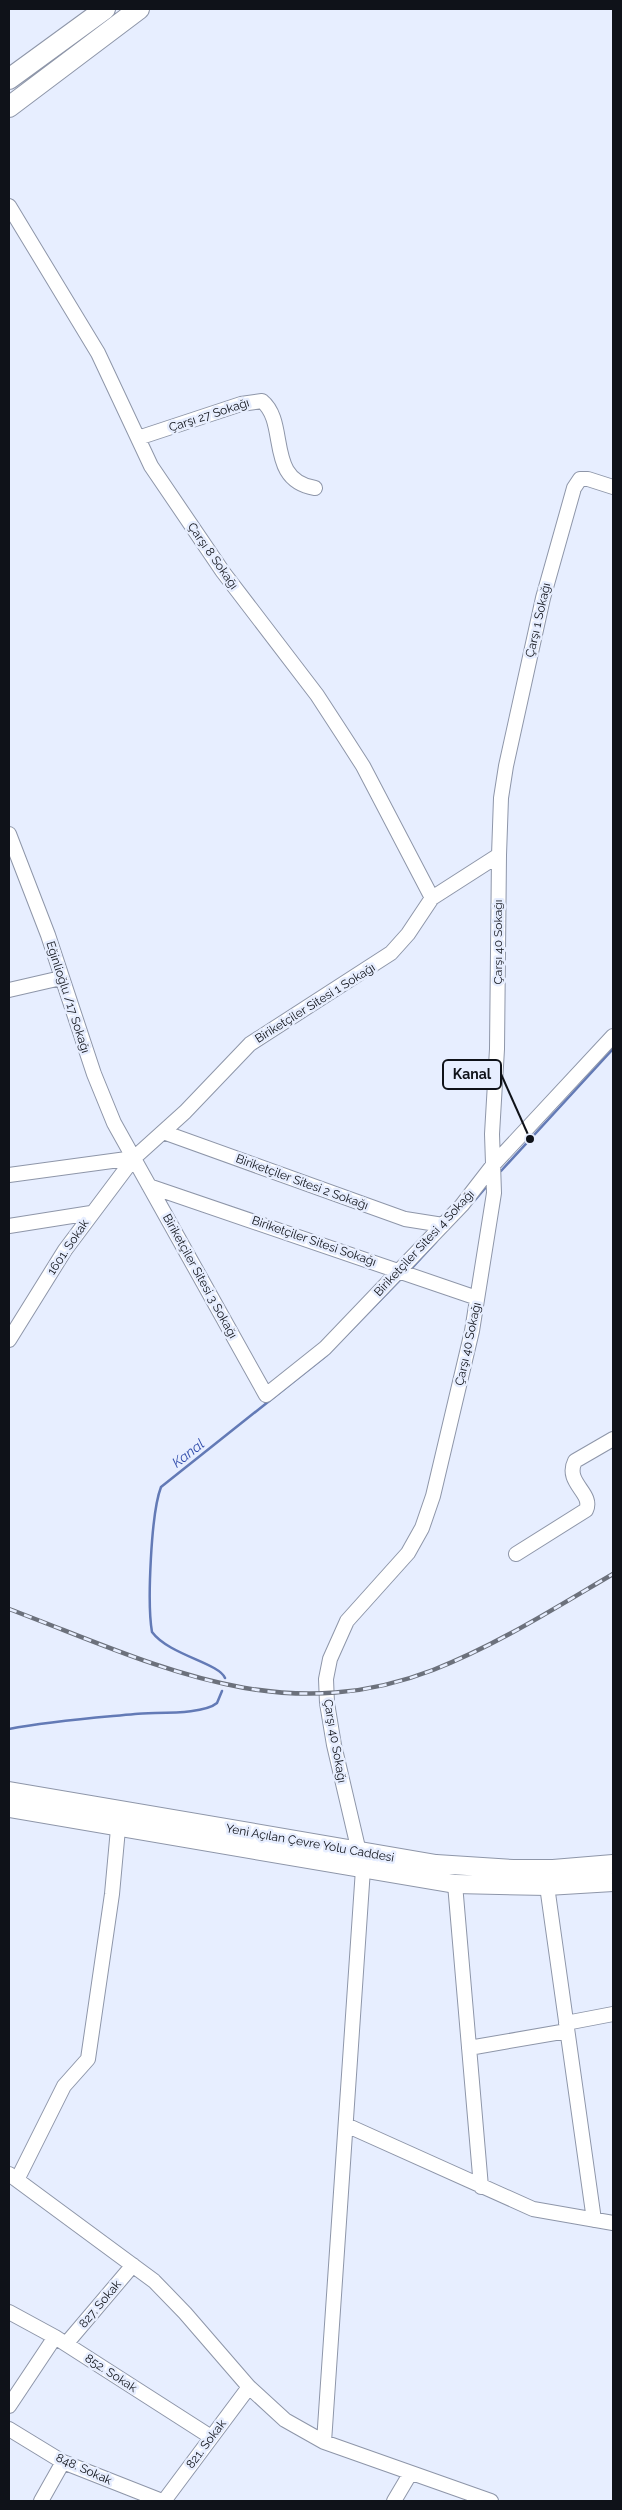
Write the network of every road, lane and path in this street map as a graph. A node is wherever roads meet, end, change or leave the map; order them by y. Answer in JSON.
{"nodes":[{"id":1,"x":98,"y":9,"type":"edge"},
{"id":2,"x":105,"y":9,"type":"edge"},
{"id":3,"x":139,"y":9,"type":"edge"},
{"id":4,"x":152,"y":9,"type":"edge"},
{"id":5,"x":72,"y":32,"type":"junction"},
{"id":6,"x":95,"y":43,"type":"junction"},
{"id":7,"x":9,"y":79,"type":"edge"},
{"id":8,"x":9,"y":107,"type":"edge"},
{"id":9,"x":9,"y":206,"type":"edge"},
{"id":10,"x":138,"y":438,"type":"junction"},
{"id":11,"x":613,"y":486,"type":"edge"},
{"id":12,"x":315,"y":488,"type":"dead end"},
{"id":13,"x":501,"y":798,"type":"joint"},
{"id":14,"x":9,"y":834,"type":"edge"},
{"id":15,"x":498,"y":855,"type":"junction"},
{"id":16,"x":432,"y":898,"type":"junction"},
{"id":17,"x":62,"y":978,"type":"junction"},
{"id":18,"x":9,"y":990,"type":"edge"},
{"id":19,"x":613,"y":1036,"type":"edge"},
{"id":20,"x":164,"y":1132,"type":"junction"},
{"id":21,"x":134,"y":1158,"type":"junction"},
{"id":22,"x":493,"y":1165,"type":"junction"},
{"id":23,"x":9,"y":1175,"type":"edge"},
{"id":24,"x":149,"y":1186,"type":"junction"},
{"id":25,"x":91,"y":1213,"type":"junction"},
{"id":26,"x":443,"y":1225,"type":"junction"},
{"id":27,"x":9,"y":1226,"type":"edge"},
{"id":28,"x":400,"y":1270,"type":"junction"},
{"id":29,"x":477,"y":1298,"type":"junction"},
{"id":30,"x":9,"y":1340,"type":"edge"},
{"id":31,"x":266,"y":1395,"type":"joint"},
{"id":32,"x":613,"y":1439,"type":"edge"},
{"id":33,"x":516,"y":1554,"type":"dead end"},
{"id":34,"x":9,"y":1791,"type":"edge"},
{"id":35,"x":9,"y":1808,"type":"edge"},
{"id":36,"x":119,"y":1819,"type":"junction"},
{"id":37,"x":360,"y":1851,"type":"junction"},
{"id":38,"x":613,"y":1864,"type":"edge"},
{"id":39,"x":363,"y":1869,"type":"junction"},
{"id":40,"x":613,"y":1882,"type":"edge"},
{"id":41,"x":455,"y":1884,"type":"junction"},
{"id":42,"x":547,"y":1886,"type":"junction"},
{"id":43,"x":613,"y":2014,"type":"edge"},
{"id":44,"x":567,"y":2027,"type":"junction"},
{"id":45,"x":469,"y":2048,"type":"junction"},
{"id":46,"x":346,"y":2125,"type":"junction"},
{"id":47,"x":13,"y":2177,"type":"edge"},
{"id":48,"x":481,"y":2187,"type":"junction"},
{"id":49,"x":594,"y":2220,"type":"junction"},
{"id":50,"x":613,"y":2223,"type":"edge"},
{"id":51,"x":133,"y":2265,"type":"junction"},
{"id":52,"x":9,"y":2312,"type":"edge"},
{"id":53,"x":61,"y":2341,"type":"junction"},
{"id":54,"x":249,"y":2387,"type":"junction"},
{"id":55,"x":9,"y":2406,"type":"edge"},
{"id":56,"x":9,"y":2429,"type":"edge"},
{"id":57,"x":211,"y":2437,"type":"junction"},
{"id":58,"x":324,"y":2442,"type":"junction"},
{"id":59,"x":63,"y":2462,"type":"junction"},
{"id":60,"x":410,"y":2474,"type":"junction"},
{"id":61,"x":41,"y":2501,"type":"edge"},
{"id":62,"x":163,"y":2501,"type":"edge"},
{"id":63,"x":394,"y":2501,"type":"edge"},
{"id":64,"x":491,"y":2501,"type":"edge"}],
"edges":[{"from":1,"to":5,"type":"highway"},
{"from":2,"to":5,"type":"highway"},
{"from":3,"to":6,"type":"highway"},
{"from":4,"to":6,"type":"highway"},
{"from":5,"to":7,"type":"highway"},
{"from":6,"to":8,"type":"highway"},
{"from":9,"to":10,"type":"street","name":"Çarşı 8 Sokağı"},
{"from":10,"to":12,"type":"street","name":"Çarşı 27 Sokağı"},
{"from":10,"to":16,"type":"street","name":"Çarşı 8 Sokağı"},
{"from":11,"to":13,"type":"street","name":"Çarşı 1 Sokağı"},
{"from":13,"to":15,"type":"street","name":"Çarşı 40 Sokağı"},
{"from":14,"to":17,"type":"street","name":"Eğinlioğlu /17 Sokağı"},
{"from":15,"to":16,"type":"street","name":"Biriketçiler Sitesi 1 Sokağı"},
{"from":15,"to":22,"type":"street","name":"Çarşı 40 Sokağı"},
{"from":16,"to":20,"type":"street","name":"Biriketçiler Sitesi 1 Sokağı"},
{"from":17,"to":18,"type":"street"},
{"from":17,"to":21,"type":"street","name":"Eğinlioğlu /17 Sokağı"},
{"from":19,"to":22,"type":"street","name":"Biriketçiler Sitesi 4 Sokağı"},
{"from":20,"to":21,"type":"street","name":"Biriketçiler Sitesi 1 Sokağı"},
{"from":20,"to":26,"type":"street","name":"Biriketçiler Sitesi 2 Sokağı"},
{"from":21,"to":23,"type":"street"},
{"from":21,"to":24,"type":"street","name":"Biriketçiler Sitesi 3 Sokağı"},
{"from":21,"to":25,"type":"street","name":"1601. Sokak"},
{"from":22,"to":26,"type":"street","name":"Biriketçiler Sitesi 4 Sokağı"},
{"from":22,"to":29,"type":"street","name":"Çarşı 40 Sokağı"},
{"from":24,"to":28,"type":"street","name":"Biriketçiler Sitesi Sokağı"},
{"from":24,"to":31,"type":"street","name":"Biriketçiler Sitesi 3 Sokağı"},
{"from":25,"to":27,"type":"street"},
{"from":25,"to":30,"type":"street","name":"1601. Sokak"},
{"from":26,"to":28,"type":"street","name":"Biriketçiler Sitesi 4 Sokağı"},
{"from":28,"to":29,"type":"street","name":"Biriketçiler Sitesi Sokağı"},
{"from":28,"to":31,"type":"street","name":"Biriketçiler Sitesi 4 Sokağı"},
{"from":29,"to":37,"type":"street","name":"Çarşı 40 Sokağı"},
{"from":32,"to":33,"type":"street"},
{"from":34,"to":36,"type":"main road","name":"Yeni Açılan Çevre Yolu Caddesi"},
{"from":35,"to":36,"type":"main road","name":"Yeni Açılan Çevre Yolu Caddesi"},
{"from":36,"to":37,"type":"main road","name":"Yeni Açılan Çevre Yolu Caddesi"},
{"from":36,"to":39,"type":"main road","name":"Yeni Açılan Çevre Yolu Caddesi"},
{"from":36,"to":47,"type":"street"},
{"from":37,"to":38,"type":"main road","name":"Yeni Açılan Çevre Yolu Caddesi"},
{"from":37,"to":39,"type":"street","name":"Çarşı 40 Sokağı"},
{"from":39,"to":41,"type":"main road","name":"Yeni Açılan Çevre Yolu Caddesi"},
{"from":39,"to":46,"type":"street","name":"Çarşı 40 Sokağı"},
{"from":40,"to":42,"type":"main road","name":"Yeni Açılan Çevre Yolu Caddesi"},
{"from":41,"to":42,"type":"main road","name":"Yeni Açılan Çevre Yolu Caddesi"},
{"from":41,"to":45,"type":"street"},
{"from":42,"to":44,"type":"street"},
{"from":43,"to":44,"type":"street"},
{"from":44,"to":45,"type":"street"},
{"from":44,"to":49,"type":"street"},
{"from":45,"to":48,"type":"street"},
{"from":46,"to":48,"type":"street"},
{"from":46,"to":58,"type":"street","name":"Çarşı 40 Sokağı"},
{"from":47,"to":51,"type":"street"},
{"from":48,"to":49,"type":"street"},
{"from":49,"to":50,"type":"street"},
{"from":51,"to":53,"type":"street","name":"827. Sokak"},
{"from":51,"to":54,"type":"street"},
{"from":52,"to":53,"type":"street","name":"852. Sokak"},
{"from":53,"to":55,"type":"street","name":"827. Sokak"},
{"from":53,"to":57,"type":"street","name":"852. Sokak"},
{"from":54,"to":57,"type":"street","name":"821. Sokak"},
{"from":54,"to":58,"type":"street"},
{"from":56,"to":59,"type":"street","name":"848. Sokak"},
{"from":57,"to":62,"type":"street","name":"821. Sokak"},
{"from":58,"to":60,"type":"street"},
{"from":59,"to":61,"type":"street"},
{"from":59,"to":62,"type":"street","name":"848. Sokak"},
{"from":60,"to":63,"type":"street"},
{"from":60,"to":64,"type":"street"}]}
